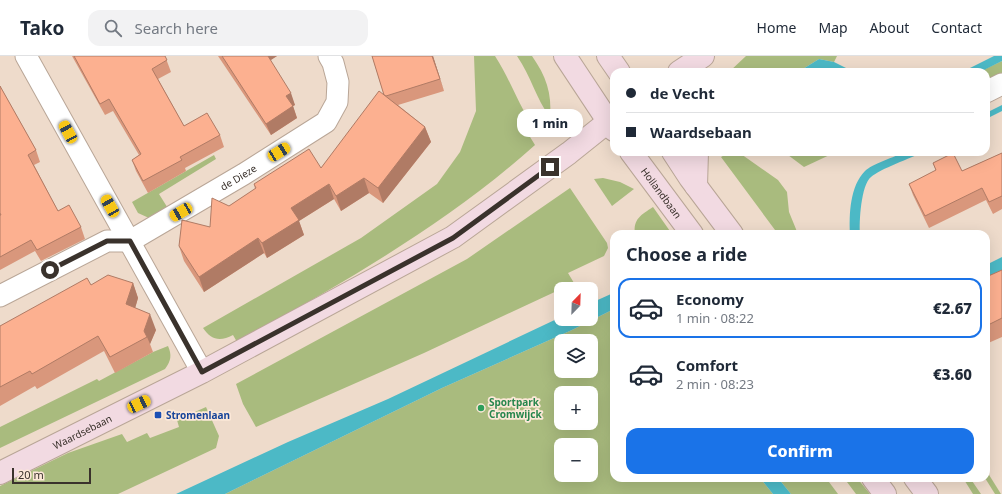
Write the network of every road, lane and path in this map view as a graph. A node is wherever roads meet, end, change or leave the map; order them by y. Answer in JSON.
{"nodes":[{"id":1,"x":26,"y":56,"type":"edge"},
{"id":2,"x":329,"y":56,"type":"edge"},
{"id":3,"x":565,"y":56,"type":"edge"},
{"id":4,"x":608,"y":56,"type":"edge"},
{"id":5,"x":703,"y":56,"type":"edge"},
{"id":6,"x":713,"y":56,"type":"edge"},
{"id":7,"x":616,"y":68,"type":"edge"},
{"id":8,"x":684,"y":68,"type":"edge"},
{"id":9,"x":709,"y":68,"type":"edge"},
{"id":10,"x":1002,"y":84,"type":"edge"},
{"id":11,"x":990,"y":90,"type":"edge"},
{"id":12,"x":610,"y":120,"type":"edge"},
{"id":13,"x":610,"y":124,"type":"edge"},
{"id":14,"x":634,"y":156,"type":"edge"},
{"id":15,"x":677,"y":156,"type":"edge"},
{"id":16,"x":697,"y":156,"type":"edge"},
{"id":17,"x":696,"y":186,"type":"junction"},
{"id":18,"x":689,"y":230,"type":"edge"},
{"id":19,"x":729,"y":230,"type":"edge"},
{"id":20,"x":130,"y":241,"type":"junction"},
{"id":21,"x":0,"y":296,"type":"edge"},
{"id":22,"x":202,"y":372,"type":"junction"},
{"id":23,"x":0,"y":473,"type":"edge"},
{"id":24,"x":876,"y":482,"type":"edge"},
{"id":25,"x":918,"y":482,"type":"edge"},
{"id":26,"x":885,"y":494,"type":"edge"},
{"id":27,"x":928,"y":494,"type":"edge"}],
"edges":[{"from":1,"to":20,"type":"street"},
{"from":2,"to":20,"type":"street","name":"de Dieze"},
{"from":3,"to":12,"type":"street"},
{"from":4,"to":7,"type":"street"},
{"from":5,"to":8,"type":"street"},
{"from":6,"to":9,"type":"street"},
{"from":10,"to":11,"type":"street"},
{"from":13,"to":22,"type":"street","name":"Waardsebaan"},
{"from":14,"to":18,"type":"street","name":"Hollandbaan"},
{"from":15,"to":17,"type":"street"},
{"from":16,"to":17,"type":"street"},
{"from":17,"to":19,"type":"street"},
{"from":20,"to":21,"type":"street"},
{"from":20,"to":22,"type":"street"},
{"from":22,"to":23,"type":"street","name":"Waardsebaan"},
{"from":24,"to":26,"type":"street"},
{"from":25,"to":27,"type":"street"}]}
